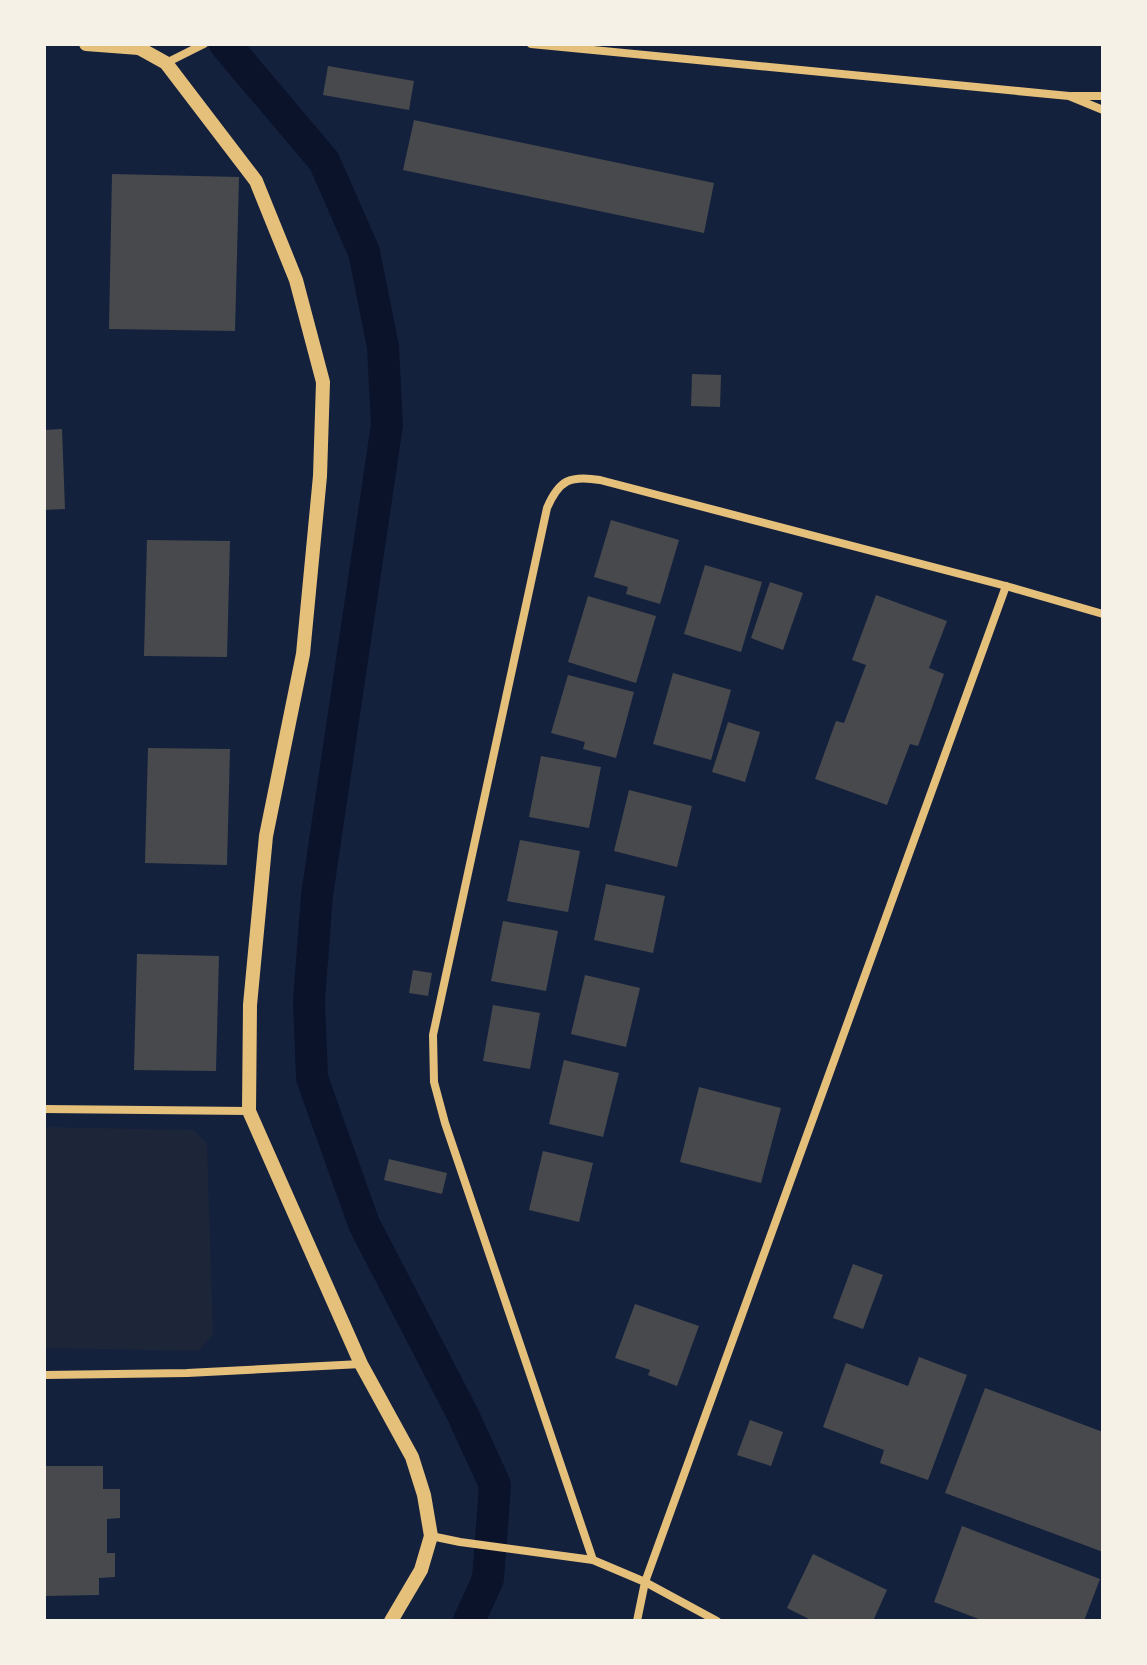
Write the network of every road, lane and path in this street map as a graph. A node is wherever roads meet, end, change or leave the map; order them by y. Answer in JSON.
{"nodes":[{"id":1,"x":86,"y":44,"type":"edge"},
{"id":2,"x":204,"y":44,"type":"edge"},
{"id":3,"x":531,"y":44,"type":"edge"},
{"id":4,"x":138,"y":46,"type":"edge"},
{"id":5,"x":166,"y":63,"type":"junction"},
{"id":6,"x":1069,"y":96,"type":"junction"},
{"id":7,"x":1103,"y":96,"type":"edge"},
{"id":8,"x":1103,"y":110,"type":"edge"},
{"id":9,"x":1006,"y":586,"type":"junction"},
{"id":10,"x":1103,"y":614,"type":"edge"},
{"id":11,"x":44,"y":1109,"type":"edge"},
{"id":12,"x":249,"y":1111,"type":"junction"},
{"id":13,"x":361,"y":1364,"type":"junction"},
{"id":14,"x":44,"y":1375,"type":"edge"},
{"id":15,"x":431,"y":1536,"type":"junction"},
{"id":16,"x":593,"y":1560,"type":"junction"},
{"id":17,"x":645,"y":1582,"type":"junction"},
{"id":18,"x":391,"y":1621,"type":"edge"},
{"id":19,"x":637,"y":1621,"type":"edge"},
{"id":20,"x":717,"y":1621,"type":"edge"}],
"edges":[{"from":1,"to":4,"type":"street"},
{"from":2,"to":5,"type":"street"},
{"from":3,"to":6,"type":"street"},
{"from":4,"to":5,"type":"street"},
{"from":5,"to":12,"type":"street"},
{"from":6,"to":7,"type":"street"},
{"from":6,"to":8,"type":"street"},
{"from":9,"to":10,"type":"street"},
{"from":9,"to":16,"type":"street"},
{"from":9,"to":17,"type":"street"},
{"from":11,"to":12,"type":"street"},
{"from":12,"to":13,"type":"street"},
{"from":13,"to":14,"type":"street"},
{"from":13,"to":15,"type":"street"},
{"from":15,"to":16,"type":"street"},
{"from":15,"to":18,"type":"street"},
{"from":16,"to":17,"type":"street"},
{"from":17,"to":19,"type":"street"},
{"from":17,"to":20,"type":"street"}]}
